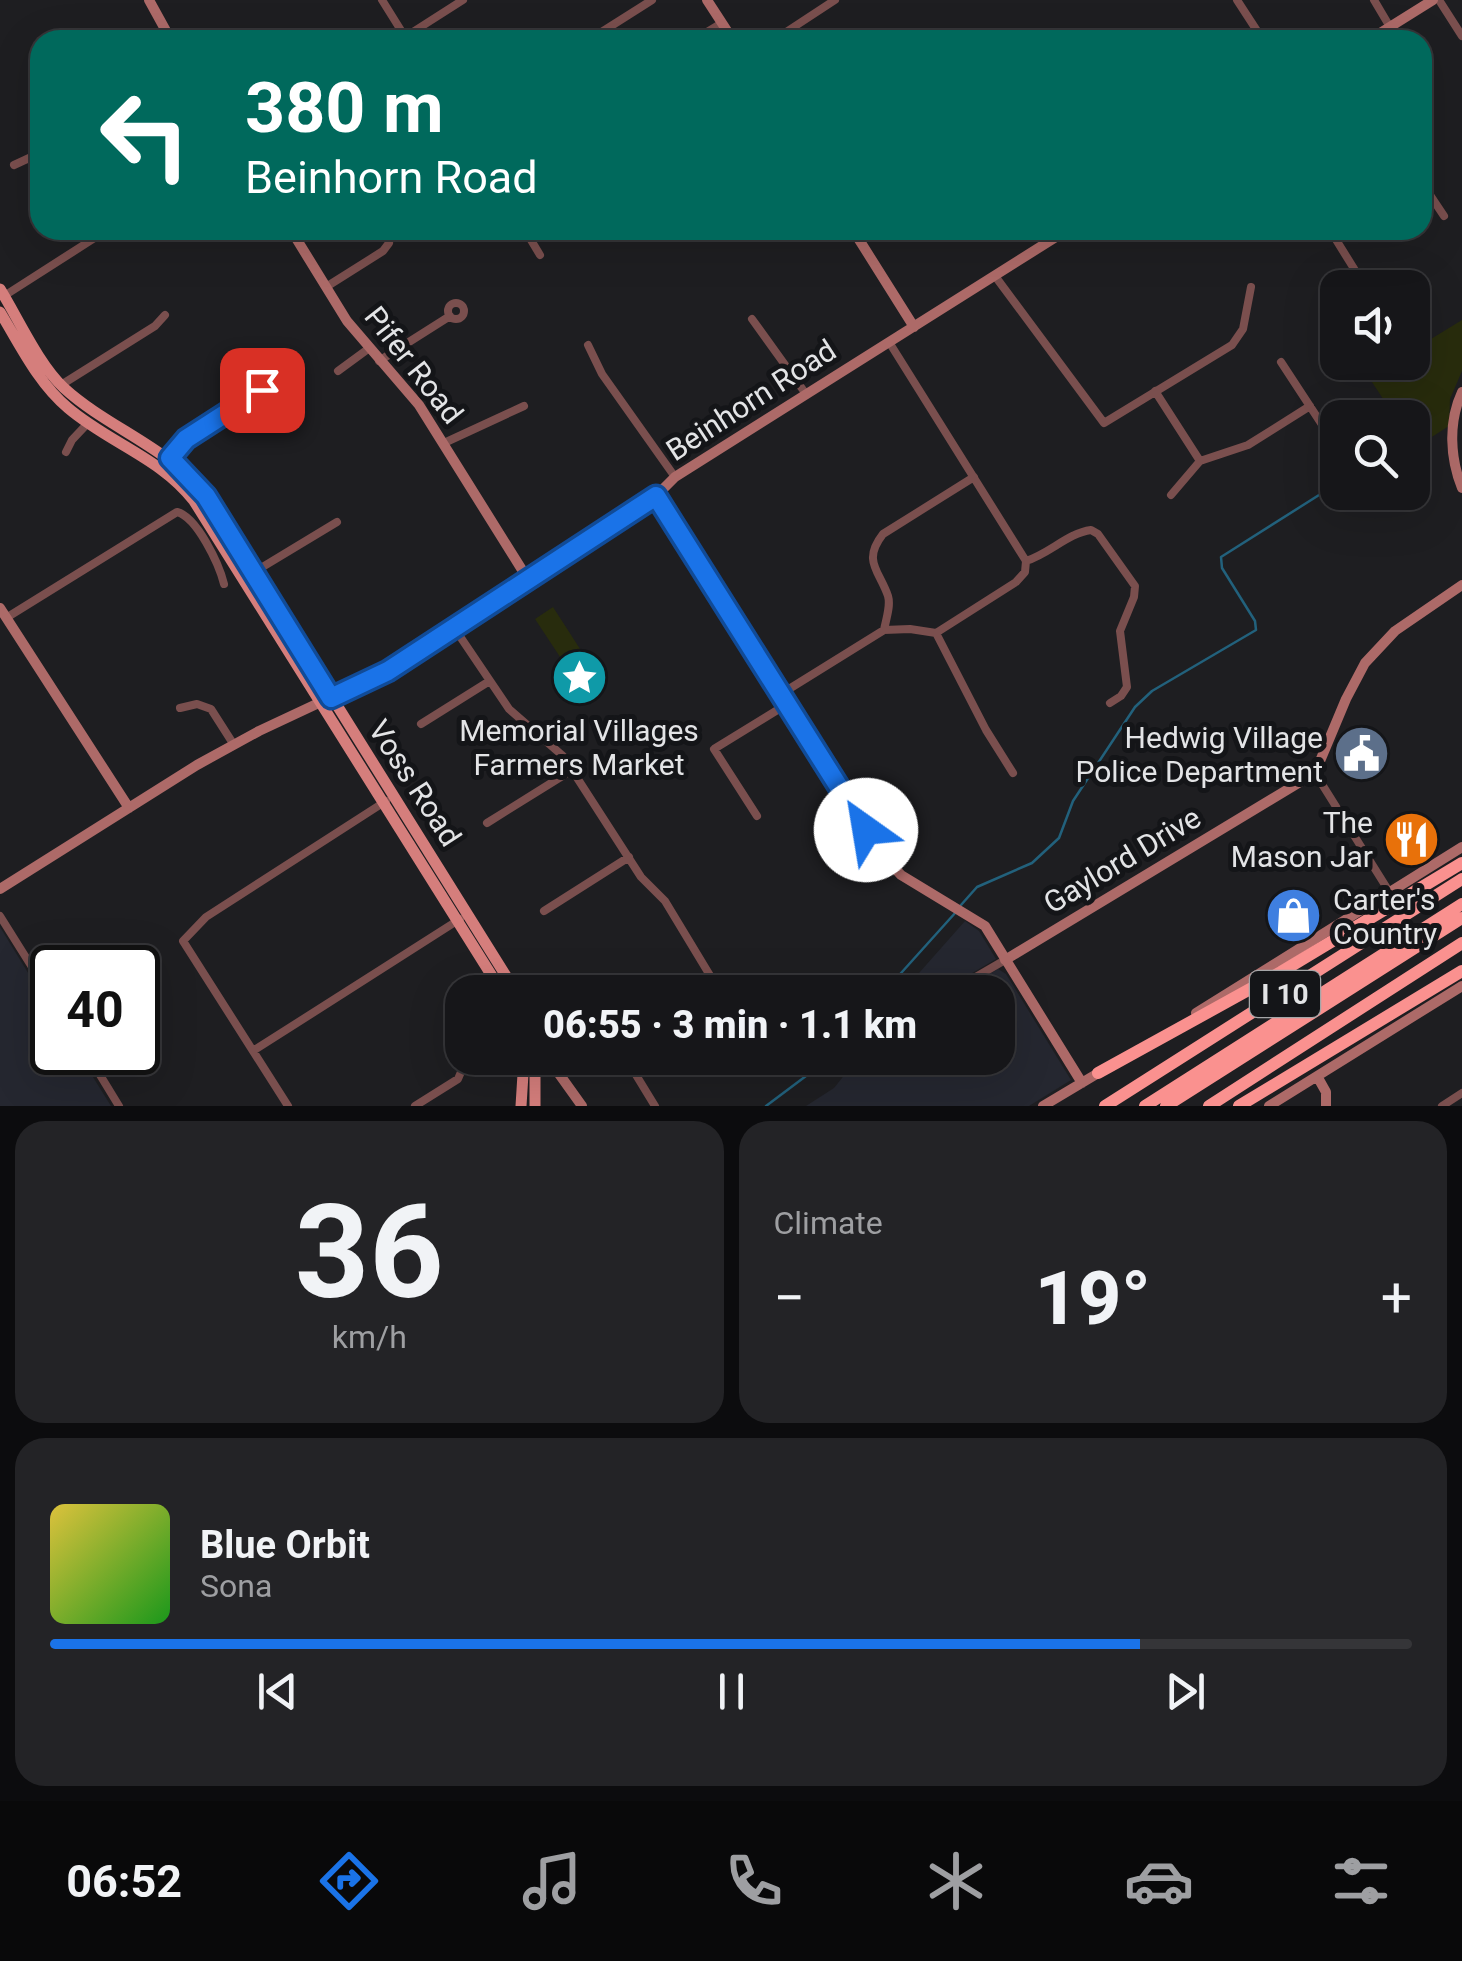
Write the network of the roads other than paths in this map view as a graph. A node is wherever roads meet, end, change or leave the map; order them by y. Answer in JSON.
{"nodes":[{"id":1,"x":149,"y":0,"type":"edge"},
{"id":2,"x":382,"y":0,"type":"edge"},
{"id":3,"x":463,"y":0,"type":"edge"},
{"id":4,"x":652,"y":0,"type":"edge"},
{"id":5,"x":707,"y":0,"type":"edge"},
{"id":6,"x":836,"y":0,"type":"edge"},
{"id":7,"x":1238,"y":0,"type":"edge"},
{"id":8,"x":1374,"y":0,"type":"edge"},
{"id":9,"x":1436,"y":0,"type":"edge"},
{"id":10,"x":722,"y":22,"type":"junction"},
{"id":11,"x":1390,"y":26,"type":"junction"},
{"id":12,"x":166,"y":30,"type":"edge"},
{"id":13,"x":401,"y":30,"type":"edge"},
{"id":14,"x":418,"y":30,"type":"edge"},
{"id":15,"x":605,"y":30,"type":"edge"},
{"id":16,"x":710,"y":30,"type":"edge"},
{"id":17,"x":727,"y":30,"type":"edge"},
{"id":18,"x":790,"y":30,"type":"edge"},
{"id":19,"x":1257,"y":30,"type":"edge"},
{"id":20,"x":1384,"y":30,"type":"edge"},
{"id":21,"x":1462,"y":36,"type":"edge"},
{"id":22,"x":30,"y":158,"type":"edge"},
{"id":23,"x":14,"y":165,"type":"dead end"},
{"id":24,"x":1432,"y":198,"type":"edge"},
{"id":25,"x":1444,"y":216,"type":"dead end"},
{"id":26,"x":90,"y":240,"type":"edge"},
{"id":27,"x":297,"y":240,"type":"edge"},
{"id":28,"x":531,"y":240,"type":"edge"},
{"id":29,"x":858,"y":240,"type":"edge"},
{"id":30,"x":1051,"y":240,"type":"edge"},
{"id":31,"x":1336,"y":240,"type":"edge"},
{"id":32,"x":389,"y":243,"type":"dead end"},
{"id":33,"x":540,"y":255,"type":"dead end"},
{"id":34,"x":1355,"y":270,"type":"edge"},
{"id":35,"x":994,"y":276,"type":"junction"},
{"id":36,"x":326,"y":287,"type":"junction"},
{"id":37,"x":1252,"y":287,"type":"dead end"},
{"id":38,"x":1,"y":294,"type":"edge"},
{"id":39,"x":0,"y":312,"type":"edge"},
{"id":40,"x":165,"y":315,"type":"dead end"},
{"id":41,"x":450,"y":316,"type":"dead end"},
{"id":42,"x":752,"y":319,"type":"dead end"},
{"id":43,"x":914,"y":327,"type":"junction"},
{"id":44,"x":890,"y":342,"type":"junction"},
{"id":45,"x":588,"y":345,"type":"dead end"},
{"id":46,"x":368,"y":349,"type":"junction"},
{"id":47,"x":379,"y":362,"type":"junction"},
{"id":48,"x":1281,"y":362,"type":"dead end"},
{"id":49,"x":338,"y":371,"type":"dead end"},
{"id":50,"x":45,"y":373,"type":"junction"},
{"id":51,"x":61,"y":385,"type":"junction"},
{"id":52,"x":262,"y":390,"type":"dead end"},
{"id":53,"x":1156,"y":391,"type":"junction"},
{"id":54,"x":1462,"y":392,"type":"edge"},
{"id":55,"x":806,"y":394,"type":"junction"},
{"id":56,"x":524,"y":406,"type":"dead end"},
{"id":57,"x":1310,"y":406,"type":"junction"},
{"id":58,"x":1320,"y":421,"type":"edge"},
{"id":59,"x":88,"y":423,"type":"junction"},
{"id":60,"x":444,"y":443,"type":"junction"},
{"id":61,"x":66,"y":452,"type":"dead end"},
{"id":62,"x":1200,"y":461,"type":"junction"},
{"id":63,"x":167,"y":463,"type":"junction"},
{"id":64,"x":675,"y":477,"type":"junction"},
{"id":65,"x":974,"y":477,"type":"junction"},
{"id":66,"x":1462,"y":488,"type":"edge"},
{"id":67,"x":1171,"y":495,"type":"dead end"},
{"id":68,"x":656,"y":496,"type":"junction"},
{"id":69,"x":337,"y":522,"type":"dead end"},
{"id":70,"x":1026,"y":560,"type":"junction"},
{"id":71,"x":248,"y":576,"type":"junction"},
{"id":72,"x":529,"y":581,"type":"junction"},
{"id":73,"x":224,"y":584,"type":"dead end"},
{"id":74,"x":1462,"y":585,"type":"edge"},
{"id":75,"x":3,"y":613,"type":"edge"},
{"id":76,"x":454,"y":629,"type":"junction"},
{"id":77,"x":884,"y":630,"type":"junction"},
{"id":78,"x":936,"y":633,"type":"junction"},
{"id":79,"x":488,"y":682,"type":"junction"},
{"id":80,"x":784,"y":698,"type":"junction"},
{"id":81,"x":327,"y":700,"type":"junction"},
{"id":82,"x":1110,"y":703,"type":"dead end"},
{"id":83,"x":180,"y":708,"type":"dead end"},
{"id":84,"x":421,"y":724,"type":"dead end"},
{"id":85,"x":234,"y":745,"type":"junction"},
{"id":86,"x":572,"y":770,"type":"junction"},
{"id":87,"x":1013,"y":773,"type":"dead end"},
{"id":88,"x":1316,"y":773,"type":"junction"},
{"id":89,"x":389,"y":799,"type":"junction"},
{"id":90,"x":129,"y":808,"type":"junction"},
{"id":91,"x":757,"y":816,"type":"dead end"},
{"id":92,"x":487,"y":823,"type":"dead end"},
{"id":93,"x":1462,"y":847,"type":"edge"},
{"id":94,"x":629,"y":857,"type":"junction"},
{"id":95,"x":1462,"y":863,"type":"edge"},
{"id":96,"x":1462,"y":879,"type":"edge"},
{"id":97,"x":1,"y":886,"type":"edge"},
{"id":98,"x":1390,"y":893,"type":"junction"},
{"id":99,"x":1462,"y":904,"type":"edge"},
{"id":100,"x":544,"y":911,"type":"dead end"},
{"id":101,"x":0,"y":916,"type":"edge"},
{"id":102,"x":463,"y":917,"type":"junction"},
{"id":103,"x":1462,"y":918,"type":"edge"},
{"id":104,"x":1462,"y":943,"type":"edge"},
{"id":105,"x":1006,"y":960,"type":"junction"},
{"id":106,"x":30,"y":964,"type":"edge"},
{"id":107,"x":1462,"y":971,"type":"edge"},
{"id":108,"x":493,"y":975,"type":"edge"},
{"id":109,"x":504,"y":975,"type":"edge"},
{"id":110,"x":710,"y":975,"type":"edge"},
{"id":111,"x":980,"y":975,"type":"edge"},
{"id":112,"x":1462,"y":986,"type":"edge"},
{"id":113,"x":253,"y":1051,"type":"junction"},
{"id":114,"x":1098,"y":1073,"type":"junction"},
{"id":115,"x":100,"y":1075,"type":"edge"},
{"id":116,"x":460,"y":1075,"type":"edge"},
{"id":117,"x":530,"y":1075,"type":"edge"},
{"id":118,"x":535,"y":1075,"type":"edge"},
{"id":119,"x":560,"y":1075,"type":"edge"},
{"id":120,"x":566,"y":1075,"type":"edge"},
{"id":121,"x":636,"y":1075,"type":"edge"},
{"id":122,"x":1317,"y":1076,"type":"junction"},
{"id":123,"x":1082,"y":1083,"type":"junction"},
{"id":124,"x":1462,"y":1094,"type":"edge"},
{"id":125,"x":578,"y":1101,"type":"edge"},
{"id":126,"x":120,"y":1106,"type":"edge"},
{"id":127,"x":288,"y":1106,"type":"edge"},
{"id":128,"x":415,"y":1106,"type":"edge"},
{"id":129,"x":521,"y":1106,"type":"edge"},
{"id":130,"x":535,"y":1106,"type":"edge"},
{"id":131,"x":655,"y":1106,"type":"edge"},
{"id":132,"x":1043,"y":1106,"type":"edge"},
{"id":133,"x":1106,"y":1106,"type":"edge"},
{"id":134,"x":1146,"y":1106,"type":"edge"},
{"id":135,"x":1166,"y":1106,"type":"edge"},
{"id":136,"x":1209,"y":1106,"type":"edge"},
{"id":137,"x":1239,"y":1106,"type":"edge"},
{"id":138,"x":1269,"y":1106,"type":"edge"},
{"id":139,"x":1326,"y":1106,"type":"edge"},
{"id":140,"x":1442,"y":1106,"type":"edge"}],
"edges":[{"from":1,"to":12,"type":"street"},
{"from":2,"to":13,"type":"street"},
{"from":3,"to":14,"type":"street"},
{"from":4,"to":15,"type":"street"},
{"from":5,"to":10,"type":"street"},
{"from":6,"to":18,"type":"street"},
{"from":7,"to":19,"type":"street"},
{"from":8,"to":11,"type":"street"},
{"from":9,"to":11,"type":"street"},
{"from":9,"to":21,"type":"street"},
{"from":10,"to":16,"type":"street"},
{"from":10,"to":17,"type":"street"},
{"from":11,"to":20,"type":"street"},
{"from":22,"to":23,"type":"street"},
{"from":24,"to":25,"type":"street"},
{"from":26,"to":38,"type":"street"},
{"from":27,"to":36,"type":"street","name":"Pifer Road"},
{"from":28,"to":33,"type":"street"},
{"from":29,"to":43,"type":"street"},
{"from":30,"to":35,"type":"street","name":"Beinhorn Road"},
{"from":31,"to":34,"type":"street"},
{"from":32,"to":36,"type":"street"},
{"from":35,"to":43,"type":"street","name":"Beinhorn Road"},
{"from":35,"to":53,"type":"street"},
{"from":36,"to":46,"type":"street","name":"Pifer Road"},
{"from":37,"to":53,"type":"street"},
{"from":38,"to":50,"type":"main road","name":"Voss Road"},
{"from":39,"to":50,"type":"main road","name":"Voss Road"},
{"from":40,"to":51,"type":"street"},
{"from":41,"to":47,"type":"street"},
{"from":42,"to":55,"type":"street"},
{"from":43,"to":44,"type":"street","name":"Beinhorn Road"},
{"from":44,"to":55,"type":"street","name":"Beinhorn Road"},
{"from":44,"to":65,"type":"street"},
{"from":45,"to":64,"type":"street"},
{"from":46,"to":47,"type":"street","name":"Pifer Road"},
{"from":46,"to":49,"type":"street"},
{"from":47,"to":60,"type":"street","name":"Pifer Road"},
{"from":48,"to":57,"type":"street"},
{"from":50,"to":51,"type":"main road","name":"Voss Road"},
{"from":50,"to":59,"type":"main road","name":"Voss Road"},
{"from":51,"to":63,"type":"main road","name":"Voss Road"},
{"from":52,"to":63,"type":"street"},
{"from":53,"to":62,"type":"street"},
{"from":54,"to":66,"type":"street"},
{"from":55,"to":64,"type":"street","name":"Beinhorn Road"},
{"from":56,"to":60,"type":"street"},
{"from":57,"to":58,"type":"street"},
{"from":57,"to":62,"type":"street"},
{"from":59,"to":61,"type":"street"},
{"from":59,"to":63,"type":"main road","name":"Voss Road"},
{"from":60,"to":72,"type":"street","name":"Pifer Road"},
{"from":62,"to":67,"type":"street"},
{"from":63,"to":71,"type":"main road","name":"Voss Road"},
{"from":64,"to":68,"type":"street","name":"Beinhorn Road"},
{"from":65,"to":70,"type":"street"},
{"from":65,"to":77,"type":"street"},
{"from":68,"to":72,"type":"street","name":"Beinhorn Road"},
{"from":68,"to":80,"type":"street"},
{"from":69,"to":71,"type":"street"},
{"from":70,"to":78,"type":"street"},
{"from":70,"to":82,"type":"street"},
{"from":71,"to":81,"type":"main road","name":"Voss Road"},
{"from":72,"to":76,"type":"street","name":"Beinhorn Road"},
{"from":73,"to":75,"type":"street"},
{"from":74,"to":88,"type":"street"},
{"from":75,"to":90,"type":"street"},
{"from":76,"to":79,"type":"street"},
{"from":76,"to":81,"type":"street","name":"Beinhorn Road"},
{"from":77,"to":78,"type":"street"},
{"from":77,"to":80,"type":"street"},
{"from":78,"to":87,"type":"street"},
{"from":79,"to":84,"type":"street"},
{"from":79,"to":86,"type":"street"},
{"from":80,"to":91,"type":"street"},
{"from":80,"to":105,"type":"street"},
{"from":81,"to":85,"type":"street","name":"Beinhorn Road"},
{"from":81,"to":89,"type":"main road","name":"Voss Road"},
{"from":83,"to":85,"type":"street"},
{"from":85,"to":90,"type":"street","name":"Beinhorn Road"},
{"from":86,"to":92,"type":"street"},
{"from":86,"to":94,"type":"street"},
{"from":88,"to":98,"type":"street"},
{"from":88,"to":105,"type":"street","name":"Gaylord Drive"},
{"from":89,"to":102,"type":"main road","name":"Voss Road"},
{"from":89,"to":113,"type":"street"},
{"from":90,"to":97,"type":"street","name":"Beinhorn Road"},
{"from":93,"to":98,"type":"street"},
{"from":94,"to":100,"type":"street"},
{"from":94,"to":110,"type":"street"},
{"from":95,"to":114,"type":"highway"},
{"from":96,"to":133,"type":"highway","number":"I 10"},
{"from":98,"to":114,"type":"street"},
{"from":99,"to":134,"type":"highway"},
{"from":101,"to":106,"type":"street"},
{"from":102,"to":108,"type":"main road","name":"Voss Road"},
{"from":102,"to":109,"type":"main road","name":"Voss Road"},
{"from":102,"to":113,"type":"street"},
{"from":103,"to":135,"type":"highway"},
{"from":104,"to":136,"type":"highway","number":"I 10"},
{"from":105,"to":111,"type":"street","name":"Gaylord Drive"},
{"from":105,"to":123,"type":"street"},
{"from":107,"to":137,"type":"highway"},
{"from":112,"to":122,"type":"street"},
{"from":113,"to":127,"type":"street"},
{"from":114,"to":123,"type":"street"},
{"from":115,"to":126,"type":"street"},
{"from":116,"to":128,"type":"street"},
{"from":117,"to":129,"type":"main road"},
{"from":118,"to":130,"type":"main road"},
{"from":119,"to":125,"type":"street"},
{"from":120,"to":125,"type":"street"},
{"from":121,"to":131,"type":"street"},
{"from":122,"to":138,"type":"street"},
{"from":122,"to":139,"type":"street"},
{"from":123,"to":132,"type":"street"},
{"from":124,"to":140,"type":"street"}]}
